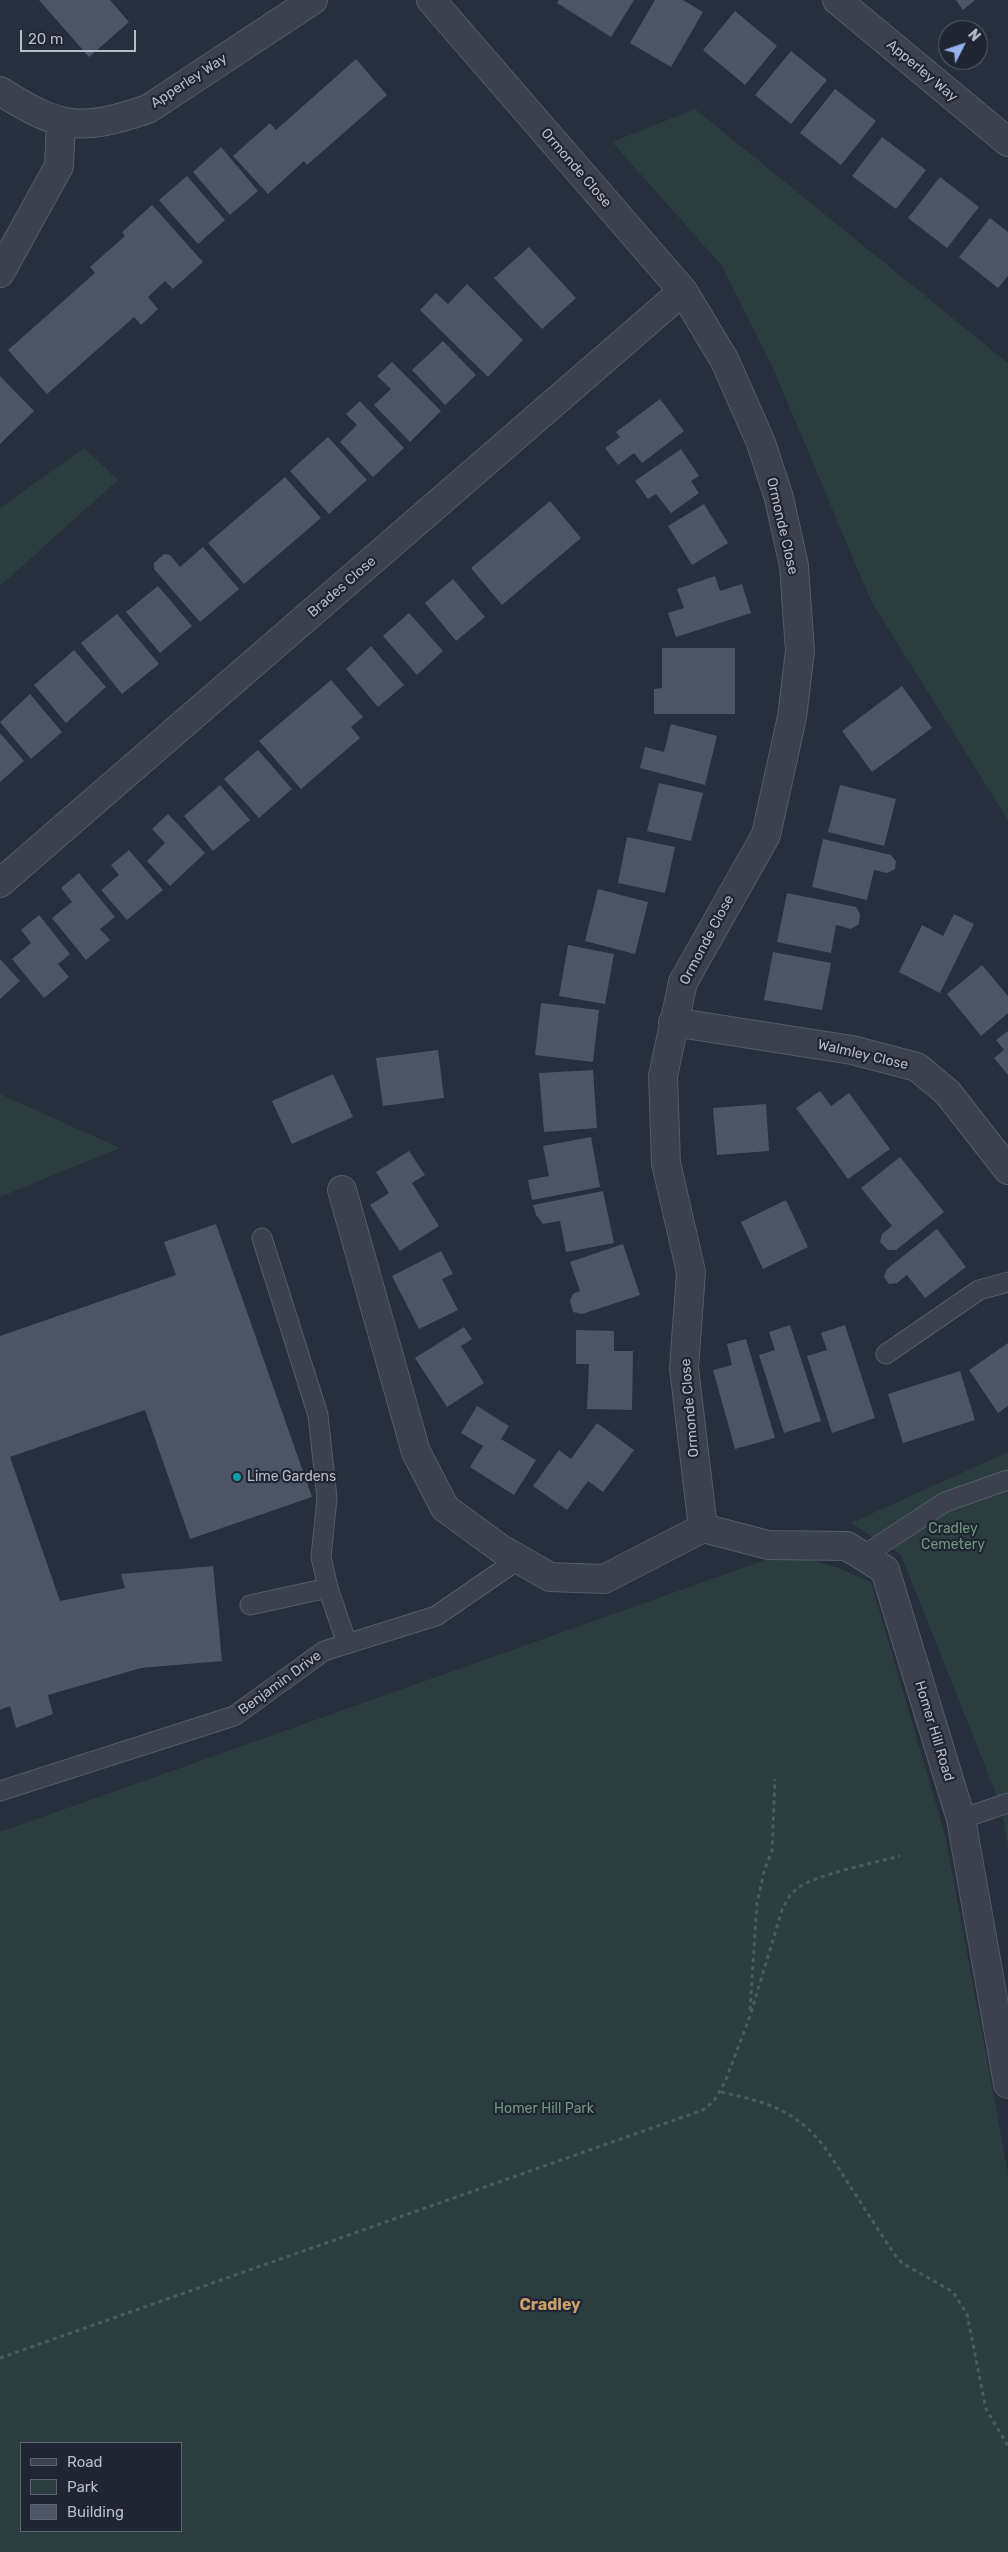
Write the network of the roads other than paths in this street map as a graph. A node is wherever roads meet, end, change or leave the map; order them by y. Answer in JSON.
{"nodes":[{"id":1,"x":312,"y":0,"type":"edge"},
{"id":2,"x":431,"y":0,"type":"edge"},
{"id":3,"x":836,"y":0,"type":"edge"},
{"id":4,"x":0,"y":91,"type":"edge"},
{"id":5,"x":61,"y":123,"type":"junction"},
{"id":6,"x":1008,"y":142,"type":"edge"},
{"id":7,"x":0,"y":273,"type":"edge"},
{"id":8,"x":683,"y":290,"type":"junction"},
{"id":9,"x":0,"y":884,"type":"edge"},
{"id":10,"x":673,"y":1022,"type":"junction"},
{"id":11,"x":1008,"y":1170,"type":"edge"},
{"id":12,"x":342,"y":1190,"type":"dead end"},
{"id":13,"x":262,"y":1238,"type":"dead end"},
{"id":14,"x":1008,"y":1282,"type":"edge"},
{"id":15,"x":886,"y":1354,"type":"dead end"},
{"id":16,"x":1008,"y":1480,"type":"edge"},
{"id":17,"x":703,"y":1528,"type":"junction"},
{"id":18,"x":863,"y":1556,"type":"junction"},
{"id":19,"x":519,"y":1559,"type":"junction"},
{"id":20,"x":328,"y":1588,"type":"junction"},
{"id":21,"x":250,"y":1604,"type":"dead end"},
{"id":22,"x":347,"y":1644,"type":"junction"},
{"id":23,"x":0,"y":1791,"type":"edge"},
{"id":24,"x":1008,"y":1803,"type":"edge"},
{"id":25,"x":962,"y":1819,"type":"junction"},
{"id":26,"x":1008,"y":2084,"type":"edge"}],
"edges":[{"from":1,"to":5,"type":"street","name":"Apperley Way"},
{"from":2,"to":8,"type":"street","name":"Ormonde Close"},
{"from":3,"to":6,"type":"street","name":"Apperley Way"},
{"from":4,"to":5,"type":"street","name":"Apperley Way"},
{"from":5,"to":7,"type":"street"},
{"from":8,"to":9,"type":"street","name":"Brades Close"},
{"from":8,"to":10,"type":"street","name":"Ormonde Close"},
{"from":10,"to":11,"type":"street","name":"Walmley Close"},
{"from":10,"to":17,"type":"street","name":"Ormonde Close"},
{"from":12,"to":19,"type":"street"},
{"from":13,"to":20,"type":"lane"},
{"from":14,"to":15,"type":"lane"},
{"from":16,"to":18,"type":"lane"},
{"from":17,"to":18,"type":"street","name":"Homer Hill Road"},
{"from":17,"to":19,"type":"street"},
{"from":18,"to":25,"type":"street","name":"Homer Hill Road"},
{"from":19,"to":22,"type":"lane","name":"Benjamin Drive"},
{"from":20,"to":21,"type":"lane"},
{"from":20,"to":22,"type":"lane"},
{"from":22,"to":23,"type":"lane","name":"Benjamin Drive"},
{"from":24,"to":25,"type":"lane"},
{"from":25,"to":26,"type":"street","name":"Homer Hill Road"}]}
